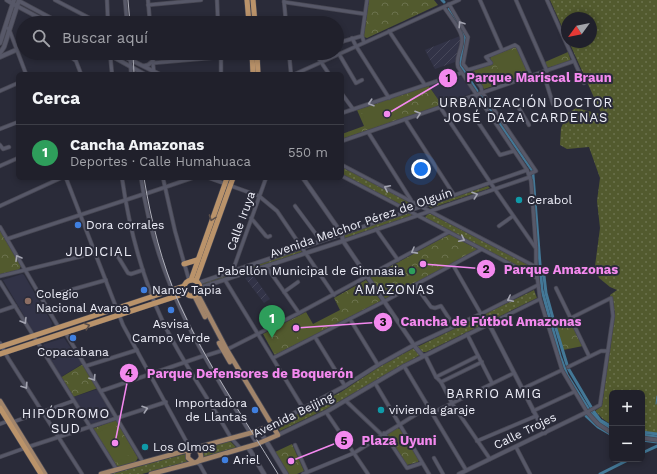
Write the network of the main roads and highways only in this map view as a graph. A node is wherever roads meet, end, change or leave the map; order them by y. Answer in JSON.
{"nodes":[{"id":1,"x":7,"y":0,"type":"edge"},
{"id":2,"x":247,"y":0,"type":"edge"},
{"id":3,"x":253,"y":0,"type":"edge"},
{"id":4,"x":16,"y":2,"type":"edge"},
{"id":5,"x":248,"y":16,"type":"edge"},
{"id":6,"x":254,"y":16,"type":"edge"},
{"id":7,"x":7,"y":28,"type":"junction"},
{"id":8,"x":0,"y":43,"type":"edge"},
{"id":9,"x":16,"y":52,"type":"edge"},
{"id":10,"x":0,"y":53,"type":"edge"},
{"id":11,"x":0,"y":57,"type":"edge"},
{"id":12,"x":254,"y":60,"type":"edge"},
{"id":13,"x":256,"y":60,"type":"edge"},
{"id":14,"x":252,"y":72,"type":"edge"},
{"id":15,"x":258,"y":72,"type":"edge"},
{"id":16,"x":227,"y":180,"type":"edge"},
{"id":17,"x":231,"y":180,"type":"edge"},
{"id":18,"x":227,"y":185,"type":"junction"},
{"id":19,"x":197,"y":260,"type":"junction"},
{"id":20,"x":184,"y":264,"type":"road end"},
{"id":21,"x":184,"y":286,"type":"junction"},
{"id":22,"x":195,"y":286,"type":"junction"},
{"id":23,"x":186,"y":293,"type":"junction"},
{"id":24,"x":1,"y":346,"type":"edge"},
{"id":25,"x":2,"y":353,"type":"edge"},
{"id":26,"x":0,"y":401,"type":"edge"},
{"id":27,"x":0,"y":408,"type":"edge"},
{"id":28,"x":10,"y":422,"type":"junction"},
{"id":29,"x":271,"y":426,"type":"junction"},
{"id":30,"x":260,"y":431,"type":"junction"},
{"id":31,"x":266,"y":440,"type":"junction"},
{"id":32,"x":248,"y":447,"type":"junction"},
{"id":33,"x":27,"y":448,"type":"junction"},
{"id":34,"x":192,"y":449,"type":"junction"},
{"id":35,"x":196,"y":462,"type":"junction"},
{"id":36,"x":161,"y":473,"type":"edge"},
{"id":37,"x":41,"y":474,"type":"edge"},
{"id":38,"x":45,"y":474,"type":"edge"},
{"id":39,"x":101,"y":474,"type":"edge"},
{"id":40,"x":150,"y":474,"type":"edge"},
{"id":41,"x":264,"y":474,"type":"edge"},
{"id":42,"x":286,"y":474,"type":"edge"}],
"edges":[{"from":1,"to":4,"type":"main road"},
{"from":2,"to":5,"type":"highway"},
{"from":3,"to":6,"type":"highway"},
{"from":4,"to":7,"type":"main road"},
{"from":7,"to":8,"type":"main road"},
{"from":7,"to":10,"type":"main road"},
{"from":9,"to":11,"type":"main road"},
{"from":12,"to":14,"type":"highway"},
{"from":13,"to":15,"type":"highway"},
{"from":16,"to":18,"type":"highway"},
{"from":17,"to":18,"type":"highway"},
{"from":18,"to":19,"type":"highway","one_way":true},
{"from":18,"to":22,"type":"highway"},
{"from":19,"to":20,"type":"highway"},
{"from":19,"to":22,"type":"highway"},
{"from":21,"to":22,"type":"highway"},
{"from":21,"to":23,"type":"highway"},
{"from":21,"to":24,"type":"highway"},
{"from":22,"to":23,"type":"highway"},
{"from":22,"to":29,"type":"main road"},
{"from":25,"to":23,"type":"highway","one_way":true},
{"from":26,"to":28,"type":"main road"},
{"from":27,"to":28,"type":"highway"},
{"from":28,"to":33,"type":"highway"},
{"from":29,"to":30,"type":"main road","name":"Avenida Beijing"},
{"from":29,"to":31,"type":"main road","name":"Avenida Beijing"},
{"from":30,"to":31,"type":"main road"},
{"from":30,"to":34,"type":"main road","name":"Avenida Beijing"},
{"from":31,"to":32,"type":"main road","name":"Avenida Beijing"},
{"from":31,"to":42,"type":"main road"},
{"from":32,"to":35,"type":"main road","name":"Avenida Beijing"},
{"from":32,"to":41,"type":"main road"},
{"from":33,"to":37,"type":"highway"},
{"from":33,"to":38,"type":"main road"},
{"from":34,"to":35,"type":"main road"},
{"from":34,"to":35,"type":"main road"},
{"from":34,"to":39,"type":"main road","name":"Avenida Beijing"},
{"from":35,"to":36,"type":"main road","name":"Avenida Beijing"},
{"from":36,"to":40,"type":"main road","name":"Avenida Beijing"}]}
